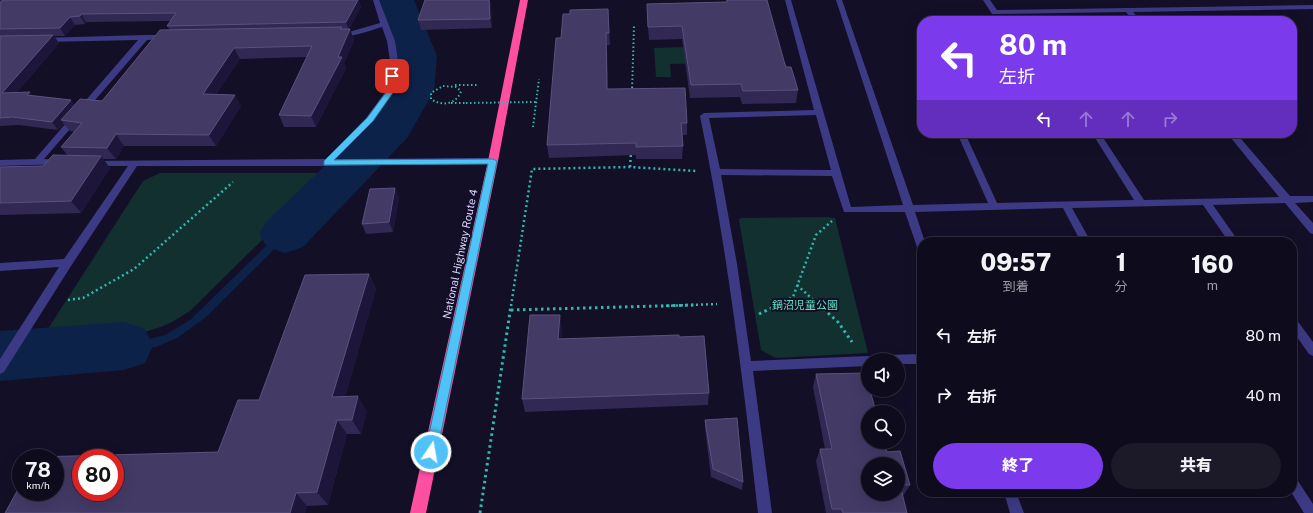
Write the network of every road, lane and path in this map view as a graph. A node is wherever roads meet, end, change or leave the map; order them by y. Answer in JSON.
{"nodes":[{"id":1,"x":376,"y":0,"type":"edge"},
{"id":2,"x":524,"y":0,"type":"edge"},
{"id":3,"x":788,"y":0,"type":"edge"},
{"id":4,"x":839,"y":0,"type":"edge"},
{"id":5,"x":986,"y":0,"type":"edge"},
{"id":6,"x":1313,"y":7,"type":"edge"},
{"id":7,"x":1127,"y":9,"type":"junction"},
{"id":8,"x":1133,"y":16,"type":"edge"},
{"id":9,"x":384,"y":24,"type":"junction"},
{"id":10,"x":634,"y":26,"type":"dead end"},
{"id":11,"x":333,"y":34,"type":"edge"},
{"id":12,"x":145,"y":37,"type":"junction"},
{"id":13,"x":177,"y":37,"type":"edge"},
{"id":14,"x":38,"y":40,"type":"edge"},
{"id":15,"x":539,"y":79,"type":"dead end"},
{"id":16,"x":479,"y":85,"type":"dead end"},
{"id":17,"x":448,"y":86,"type":"junction"},
{"id":18,"x":632,"y":97,"type":"edge"},
{"id":19,"x":536,"y":102,"type":"junction"},
{"id":20,"x":448,"y":103,"type":"junction"},
{"id":21,"x":819,"y":112,"type":"junction"},
{"id":22,"x":533,"y":127,"type":"dead end"},
{"id":23,"x":963,"y":138,"type":"edge"},
{"id":24,"x":1099,"y":138,"type":"edge"},
{"id":25,"x":1235,"y":138,"type":"edge"},
{"id":26,"x":631,"y":152,"type":"edge"},
{"id":27,"x":493,"y":161,"type":"junction"},
{"id":28,"x":37,"y":162,"type":"junction"},
{"id":29,"x":0,"y":163,"type":"edge"},
{"id":30,"x":67,"y":163,"type":"edge"},
{"id":31,"x":82,"y":163,"type":"edge"},
{"id":32,"x":244,"y":163,"type":"junction"},
{"id":33,"x":327,"y":163,"type":"junction"},
{"id":34,"x":134,"y":164,"type":"junction"},
{"id":35,"x":630,"y":167,"type":"junction"},
{"id":36,"x":717,"y":172,"type":"junction"},
{"id":37,"x":836,"y":173,"type":"junction"},
{"id":38,"x":1313,"y":199,"type":"edge"},
{"id":39,"x":1288,"y":200,"type":"junction"},
{"id":40,"x":1206,"y":202,"type":"junction"},
{"id":41,"x":1141,"y":203,"type":"junction"},
{"id":42,"x":1066,"y":205,"type":"junction"},
{"id":43,"x":994,"y":207,"type":"junction"},
{"id":44,"x":908,"y":209,"type":"junction"},
{"id":45,"x":847,"y":210,"type":"junction"},
{"id":46,"x":1313,"y":230,"type":"edge"},
{"id":47,"x":918,"y":237,"type":"edge"},
{"id":48,"x":1083,"y":237,"type":"edge"},
{"id":49,"x":1230,"y":237,"type":"edge"},
{"id":50,"x":67,"y":263,"type":"junction"},
{"id":51,"x":0,"y":267,"type":"edge"},
{"id":52,"x":797,"y":284,"type":"junction"},
{"id":53,"x":43,"y":302,"type":"junction"},
{"id":54,"x":512,"y":310,"type":"junction"},
{"id":55,"x":740,"y":311,"type":"junction"},
{"id":56,"x":1297,"y":329,"type":"edge"},
{"id":57,"x":854,"y":344,"type":"dead end"},
{"id":58,"x":1313,"y":351,"type":"edge"},
{"id":59,"x":905,"y":359,"type":"edge"},
{"id":60,"x":917,"y":359,"type":"edge"},
{"id":61,"x":861,"y":360,"type":"edge"},
{"id":62,"x":746,"y":366,"type":"junction"},
{"id":63,"x":0,"y":369,"type":"edge"},
{"id":64,"x":1297,"y":490,"type":"edge"},
{"id":65,"x":1012,"y":497,"type":"edge"},
{"id":66,"x":418,"y":513,"type":"edge"},
{"id":67,"x":480,"y":513,"type":"edge"},
{"id":68,"x":765,"y":513,"type":"edge"},
{"id":69,"x":1018,"y":513,"type":"edge"},
{"id":70,"x":1311,"y":513,"type":"edge"}],
"edges":[{"from":1,"to":9,"type":"street"},
{"from":2,"to":27,"type":"highway","name":"National Highway Route 4"},
{"from":3,"to":21,"type":"street"},
{"from":4,"to":44,"type":"street"},
{"from":5,"to":7,"type":"street"},
{"from":6,"to":7,"type":"street"},
{"from":7,"to":8,"type":"street"},
{"from":9,"to":11,"type":"street"},
{"from":9,"to":33,"type":"street"},
{"from":10,"to":18,"type":"path"},
{"from":12,"to":13,"type":"street"},
{"from":12,"to":14,"type":"street"},
{"from":12,"to":28,"type":"street"},
{"from":15,"to":19,"type":"path"},
{"from":16,"to":17,"type":"path"},
{"from":17,"to":20,"type":"path"},
{"from":17,"to":20,"type":"path"},
{"from":19,"to":20,"type":"path","bridge":true},
{"from":19,"to":22,"type":"path"},
{"from":21,"to":36,"type":"street"},
{"from":21,"to":37,"type":"street"},
{"from":23,"to":43,"type":"street"},
{"from":24,"to":41,"type":"street"},
{"from":25,"to":39,"type":"street"},
{"from":26,"to":35,"type":"path"},
{"from":27,"to":33,"type":"street"},
{"from":27,"to":66,"type":"highway","name":"National Highway Route 4"},
{"from":28,"to":29,"type":"street"},
{"from":28,"to":30,"type":"street"},
{"from":31,"to":34,"type":"street"},
{"from":32,"to":33,"type":"street"},
{"from":32,"to":34,"type":"street"},
{"from":32,"to":53,"type":"path"},
{"from":34,"to":50,"type":"street"},
{"from":35,"to":36,"type":"path"},
{"from":35,"to":54,"type":"path"},
{"from":36,"to":37,"type":"street"},
{"from":36,"to":55,"type":"street"},
{"from":37,"to":45,"type":"street"},
{"from":38,"to":39,"type":"street"},
{"from":39,"to":40,"type":"street"},
{"from":39,"to":46,"type":"street"},
{"from":40,"to":41,"type":"street"},
{"from":40,"to":49,"type":"street"},
{"from":41,"to":42,"type":"street"},
{"from":42,"to":43,"type":"street"},
{"from":42,"to":48,"type":"street"},
{"from":43,"to":44,"type":"street"},
{"from":44,"to":45,"type":"street"},
{"from":44,"to":47,"type":"street"},
{"from":45,"to":52,"type":"path"},
{"from":50,"to":51,"type":"street"},
{"from":50,"to":53,"type":"street"},
{"from":52,"to":55,"type":"path"},
{"from":52,"to":57,"type":"path"},
{"from":53,"to":63,"type":"street"},
{"from":54,"to":55,"type":"path"},
{"from":54,"to":67,"type":"path"},
{"from":55,"to":62,"type":"street"},
{"from":56,"to":58,"type":"street"},
{"from":59,"to":60,"type":"street"},
{"from":61,"to":62,"type":"street"},
{"from":62,"to":68,"type":"street"},
{"from":64,"to":70,"type":"street"},
{"from":65,"to":69,"type":"street"}]}
